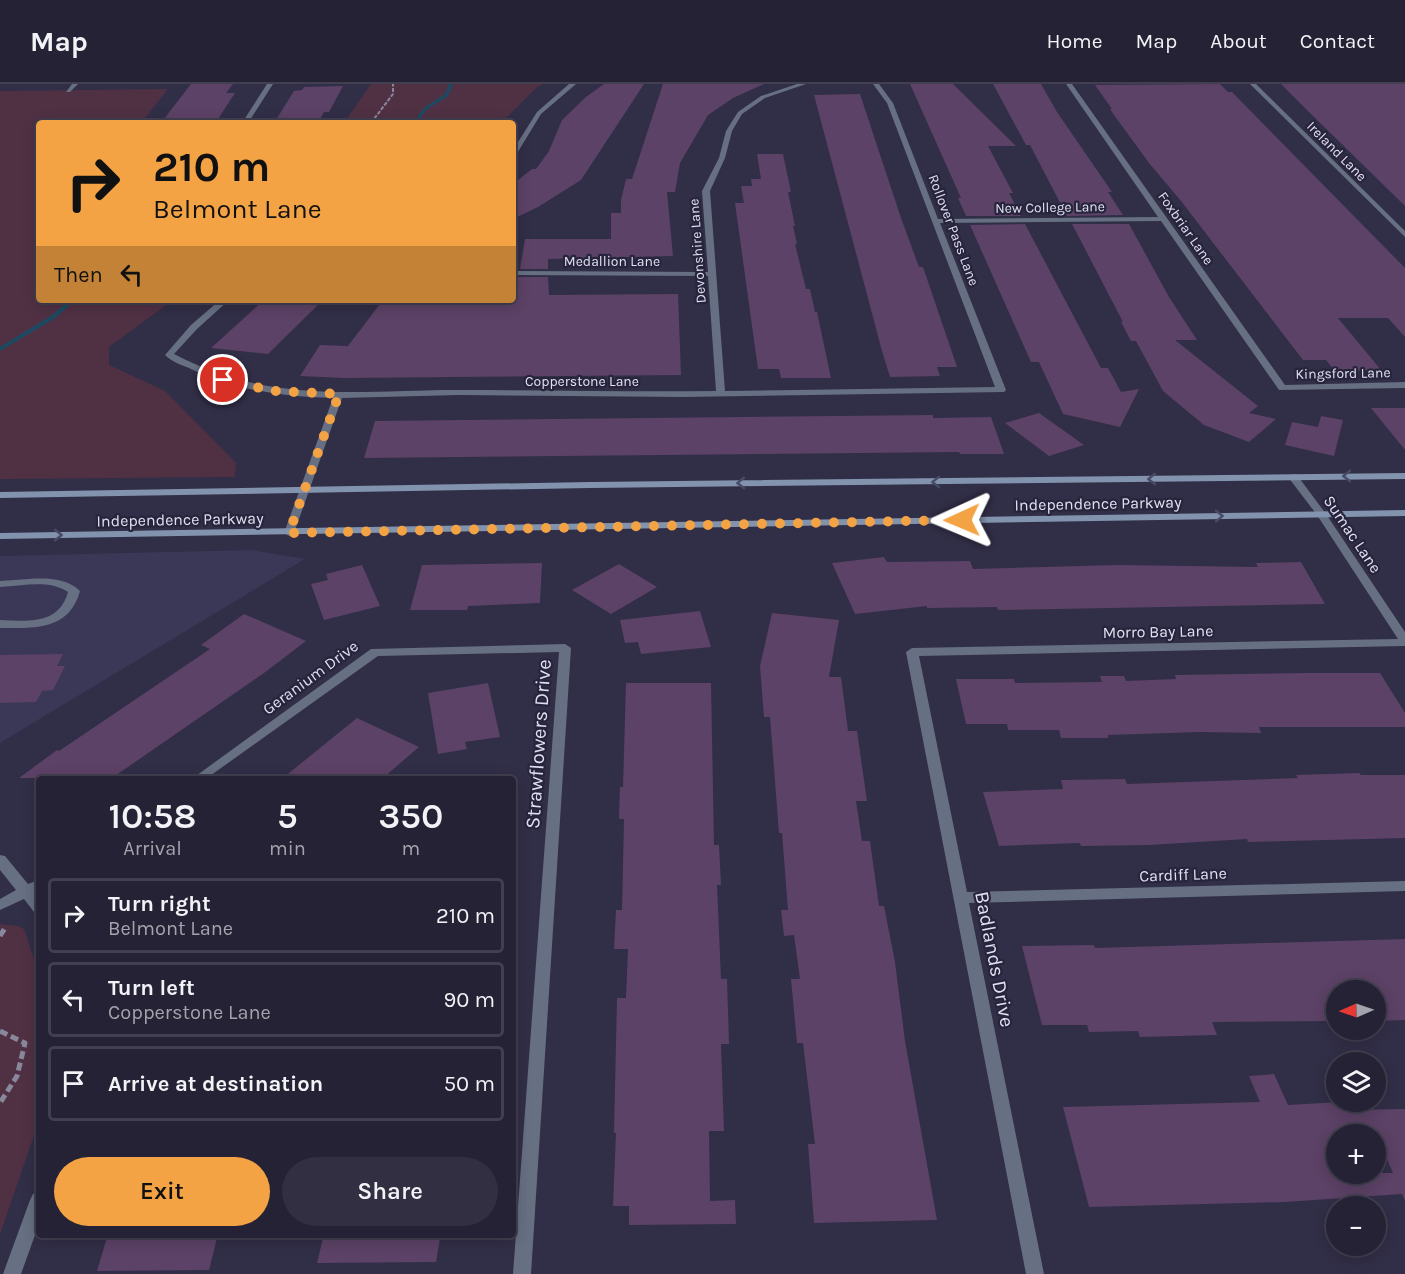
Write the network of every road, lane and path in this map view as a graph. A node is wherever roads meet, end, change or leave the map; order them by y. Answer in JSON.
{"nodes":[{"id":1,"x":75,"y":84,"type":"edge"},
{"id":2,"x":270,"y":84,"type":"edge"},
{"id":3,"x":393,"y":84,"type":"edge"},
{"id":4,"x":573,"y":84,"type":"edge"},
{"id":5,"x":803,"y":84,"type":"edge"},
{"id":6,"x":876,"y":84,"type":"edge"},
{"id":7,"x":1069,"y":84,"type":"edge"},
{"id":8,"x":1253,"y":84,"type":"edge"},
{"id":9,"x":68,"y":91,"type":"dead end"},
{"id":10,"x":247,"y":120,"type":"edge"},
{"id":11,"x":373,"y":120,"type":"edge"},
{"id":12,"x":516,"y":149,"type":"edge"},
{"id":13,"x":1164,"y":219,"type":"junction"},
{"id":14,"x":936,"y":221,"type":"junction"},
{"id":15,"x":1405,"y":235,"type":"edge"},
{"id":16,"x":516,"y":273,"type":"edge"},
{"id":17,"x":712,"y":274,"type":"junction"},
{"id":18,"x":222,"y":303,"type":"edge"},
{"id":19,"x":1405,"y":386,"type":"edge"},
{"id":20,"x":1282,"y":388,"type":"joint"},
{"id":21,"x":1001,"y":390,"type":"joint"},
{"id":22,"x":721,"y":393,"type":"junction"},
{"id":23,"x":339,"y":394,"type":"junction"},
{"id":24,"x":1405,"y":476,"type":"edge"},
{"id":25,"x":1293,"y":477,"type":"junction"},
{"id":26,"x":304,"y":490,"type":"junction"},
{"id":27,"x":0,"y":495,"type":"edge"},
{"id":28,"x":1405,"y":513,"type":"edge"},
{"id":29,"x":1321,"y":514,"type":"junction"},
{"id":30,"x":289,"y":533,"type":"junction"},
{"id":31,"x":0,"y":536,"type":"edge"},
{"id":32,"x":0,"y":584,"type":"edge"},
{"id":33,"x":0,"y":624,"type":"edge"},
{"id":34,"x":1405,"y":641,"type":"edge"},
{"id":35,"x":565,"y":648,"type":"joint"},
{"id":36,"x":912,"y":652,"type":"joint"},
{"id":37,"x":202,"y":776,"type":"edge"},
{"id":38,"x":0,"y":860,"type":"edge"},
{"id":39,"x":1405,"y":886,"type":"edge"},
{"id":40,"x":33,"y":889,"type":"edge"},
{"id":41,"x":962,"y":898,"type":"junction"},
{"id":42,"x":0,"y":906,"type":"edge"},
{"id":43,"x":5,"y":928,"type":"dead end"},
{"id":44,"x":0,"y":936,"type":"edge"},
{"id":45,"x":0,"y":1031,"type":"edge"},
{"id":46,"x":0,"y":1103,"type":"edge"},
{"id":47,"x":36,"y":1208,"type":"edge"},
{"id":48,"x":12,"y":1274,"type":"edge"},
{"id":49,"x":522,"y":1274,"type":"edge"},
{"id":50,"x":1035,"y":1274,"type":"edge"}],
"edges":[{"from":1,"to":9,"type":"street"},
{"from":2,"to":10,"type":"street"},
{"from":3,"to":11,"type":"path"},
{"from":4,"to":12,"type":"street"},
{"from":5,"to":17,"type":"street","name":"Devonshire Lane"},
{"from":6,"to":14,"type":"street","name":"Rollover Pass Lane"},
{"from":7,"to":13,"type":"street","name":"Foxbriar Lane"},
{"from":8,"to":15,"type":"street","name":"Ireland Lane"},
{"from":13,"to":14,"type":"street","name":"New College Lane"},
{"from":13,"to":20,"type":"street","name":"Foxbriar Lane"},
{"from":14,"to":21,"type":"street","name":"Rollover Pass Lane"},
{"from":16,"to":17,"type":"street","name":"Medallion Lane"},
{"from":17,"to":22,"type":"street","name":"Devonshire Lane"},
{"from":18,"to":23,"type":"street","name":"Copperstone Lane"},
{"from":19,"to":20,"type":"street","name":"Kingsford Lane"},
{"from":21,"to":22,"type":"street","name":"Copperstone Lane"},
{"from":22,"to":23,"type":"street","name":"Copperstone Lane"},
{"from":23,"to":26,"type":"street"},
{"from":24,"to":25,"type":"main road","name":"Independence Parkway","one_way":true},
{"from":25,"to":26,"type":"main road","name":"Independence Parkway","one_way":true},
{"from":25,"to":29,"type":"street","name":"Sumac Lane"},
{"from":26,"to":27,"type":"main road","name":"Independence Parkway"},
{"from":26,"to":30,"type":"street"},
{"from":28,"to":29,"type":"main road","name":"Independence Parkway"},
{"from":30,"to":29,"type":"main road","name":"Independence Parkway","one_way":true},
{"from":29,"to":34,"type":"street","name":"Sumac Lane"},
{"from":31,"to":30,"type":"main road","name":"Independence Parkway","one_way":true},
{"from":32,"to":33,"type":"street"},
{"from":34,"to":36,"type":"street","name":"Morro Bay Lane"},
{"from":35,"to":37,"type":"street","name":"Geranium Drive"},
{"from":35,"to":49,"type":"street","name":"Strawflowers Drive"},
{"from":36,"to":41,"type":"street","name":"Badlands Drive"},
{"from":38,"to":40,"type":"street"},
{"from":39,"to":41,"type":"street","name":"Cardiff Lane"},
{"from":40,"to":42,"type":"street"},
{"from":41,"to":50,"type":"street","name":"Badlands Drive"},
{"from":43,"to":44,"type":"path"},
{"from":45,"to":46,"type":"path"},
{"from":47,"to":48,"type":"street"}]}
